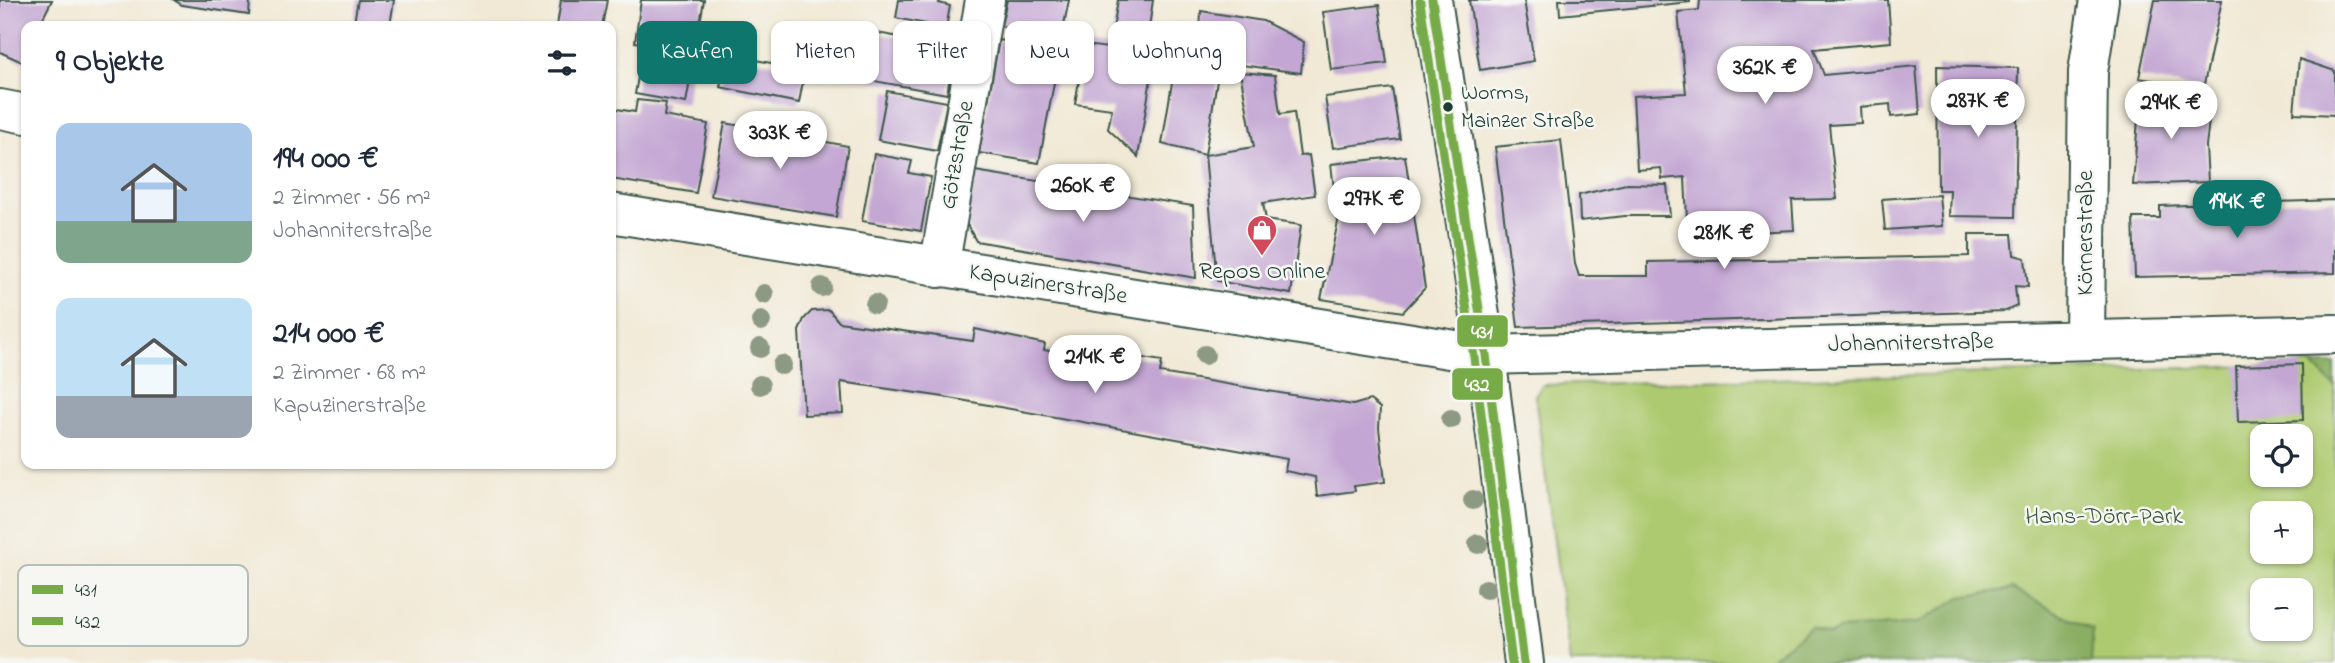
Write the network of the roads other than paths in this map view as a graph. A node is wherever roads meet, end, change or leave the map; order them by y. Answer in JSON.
{"nodes":[{"id":1,"x":985,"y":0,"type":"edge"},
{"id":2,"x":1432,"y":0,"type":"edge"},
{"id":3,"x":2099,"y":0,"type":"edge"},
{"id":4,"x":0,"y":109,"type":"edge"},
{"id":5,"x":21,"y":113,"type":"edge"},
{"id":6,"x":616,"y":214,"type":"edge"},
{"id":7,"x":939,"y":268,"type":"junction"},
{"id":8,"x":2335,"y":334,"type":"edge"},
{"id":9,"x":2085,"y":340,"type":"junction"},
{"id":10,"x":1486,"y":355,"type":"junction"},
{"id":11,"x":1524,"y":663,"type":"edge"}],
"edges":[{"from":1,"to":7,"type":"street","name":"Götzstraße"},
{"from":2,"to":10,"type":"street"},
{"from":3,"to":9,"type":"street","name":"Körnerstraße"},
{"from":4,"to":5,"type":"street"},
{"from":6,"to":7,"type":"street","name":"Kapuzinerstraße"},
{"from":7,"to":10,"type":"street","name":"Kapuzinerstraße"},
{"from":8,"to":9,"type":"street","name":"Johanniterstraße"},
{"from":9,"to":10,"type":"street","name":"Johanniterstraße"},
{"from":10,"to":11,"type":"street"}]}
